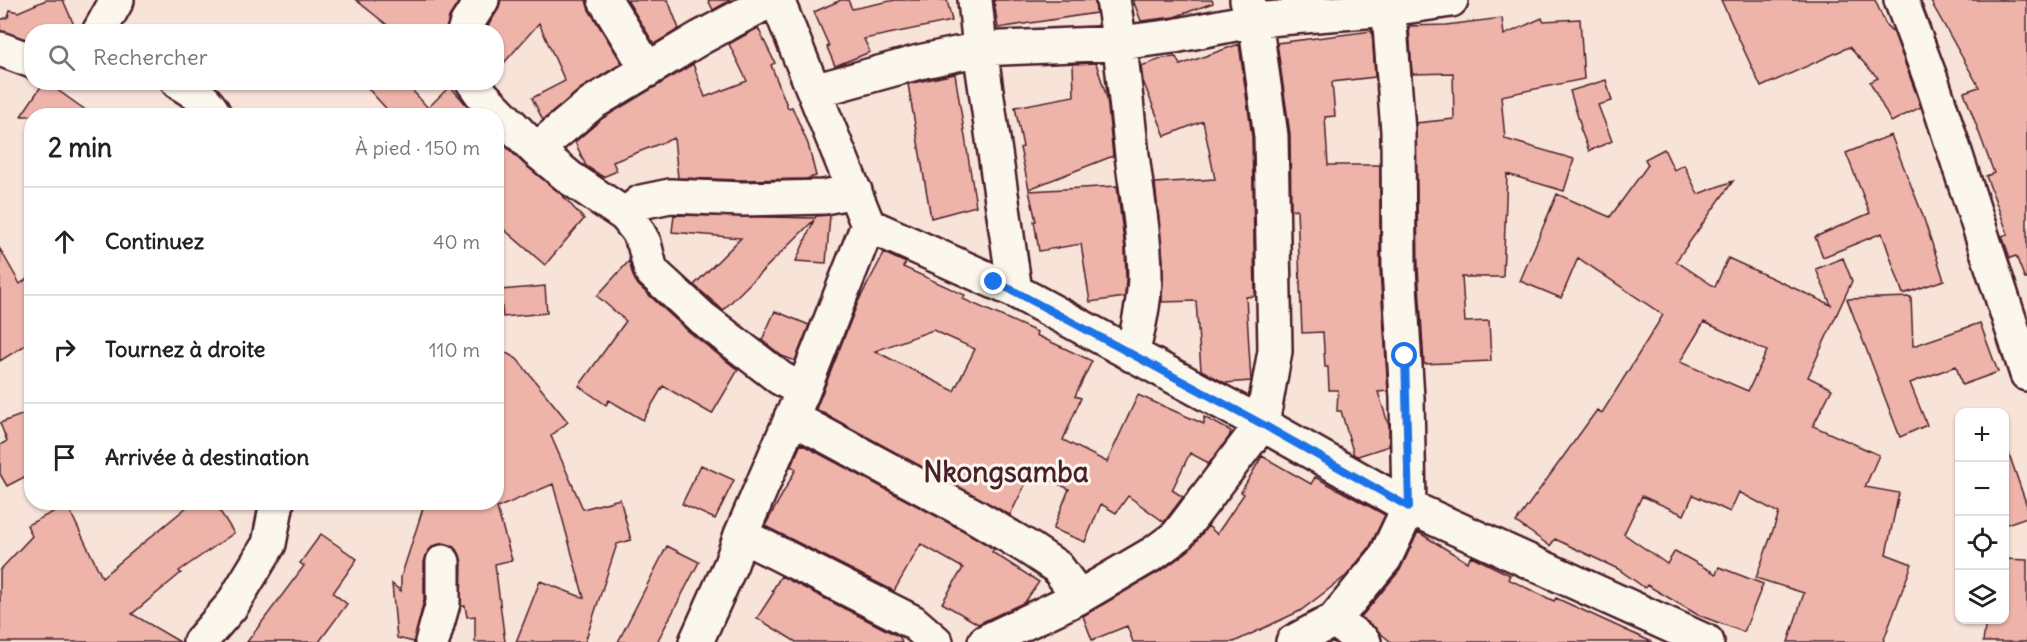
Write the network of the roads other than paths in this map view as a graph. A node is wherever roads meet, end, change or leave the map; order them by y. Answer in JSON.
{"nodes":[{"id":1,"x":117,"y":0,"type":"edge"},
{"id":2,"x":482,"y":0,"type":"edge"},
{"id":3,"x":605,"y":0,"type":"edge"},
{"id":4,"x":771,"y":0,"type":"edge"},
{"id":5,"x":777,"y":0,"type":"edge"},
{"id":6,"x":975,"y":0,"type":"edge"},
{"id":7,"x":1113,"y":0,"type":"edge"},
{"id":8,"x":1451,"y":0,"type":"edge"},
{"id":9,"x":1901,"y":0,"type":"edge"},
{"id":10,"x":1389,"y":4,"type":"edge"},
{"id":11,"x":1251,"y":10,"type":"edge"},
{"id":12,"x":104,"y":24,"type":"edge"},
{"id":13,"x":467,"y":24,"type":"edge"},
{"id":14,"x":1120,"y":43,"type":"junction"},
{"id":15,"x":980,"y":49,"type":"junction"},
{"id":16,"x":0,"y":50,"type":"edge"},
{"id":17,"x":24,"y":58,"type":"edge"},
{"id":18,"x":648,"y":70,"type":"junction"},
{"id":19,"x":191,"y":90,"type":"edge"},
{"id":20,"x":479,"y":90,"type":"edge"},
{"id":21,"x":814,"y":91,"type":"junction"},
{"id":22,"x":211,"y":108,"type":"edge"},
{"id":23,"x":495,"y":108,"type":"edge"},
{"id":24,"x":504,"y":117,"type":"edge"},
{"id":25,"x":536,"y":150,"type":"junction"},
{"id":26,"x":855,"y":191,"type":"junction"},
{"id":27,"x":625,"y":215,"type":"junction"},
{"id":28,"x":868,"y":225,"type":"junction"},
{"id":29,"x":1014,"y":291,"type":"junction"},
{"id":30,"x":1132,"y":355,"type":"junction"},
{"id":31,"x":2027,"y":374,"type":"edge"},
{"id":32,"x":797,"y":404,"type":"junction"},
{"id":33,"x":1262,"y":424,"type":"junction"},
{"id":34,"x":1409,"y":507,"type":"junction"},
{"id":35,"x":275,"y":510,"type":"edge"},
{"id":36,"x":741,"y":535,"type":"junction"},
{"id":37,"x":443,"y":562,"type":"dead end"},
{"id":38,"x":1079,"y":597,"type":"junction"},
{"id":39,"x":1334,"y":620,"type":"junction"},
{"id":40,"x":698,"y":641,"type":"edge"},
{"id":41,"x":200,"y":642,"type":"edge"},
{"id":42,"x":432,"y":642,"type":"edge"},
{"id":43,"x":936,"y":642,"type":"edge"},
{"id":44,"x":985,"y":642,"type":"edge"},
{"id":45,"x":1293,"y":642,"type":"edge"},
{"id":46,"x":1364,"y":642,"type":"edge"},
{"id":47,"x":1707,"y":642,"type":"edge"}],
"edges":[{"from":1,"to":12,"type":"street"},
{"from":2,"to":13,"type":"street"},
{"from":3,"to":18,"type":"street"},
{"from":4,"to":18,"type":"street"},
{"from":5,"to":21,"type":"street"},
{"from":6,"to":15,"type":"street"},
{"from":7,"to":14,"type":"street"},
{"from":8,"to":10,"type":"street"},
{"from":9,"to":31,"type":"street"},
{"from":10,"to":11,"type":"street"},
{"from":10,"to":34,"type":"street"},
{"from":11,"to":14,"type":"street"},
{"from":11,"to":33,"type":"street"},
{"from":14,"to":15,"type":"street"},
{"from":14,"to":30,"type":"street"},
{"from":15,"to":21,"type":"street"},
{"from":15,"to":29,"type":"street"},
{"from":16,"to":17,"type":"street"},
{"from":18,"to":25,"type":"street"},
{"from":19,"to":22,"type":"street"},
{"from":20,"to":23,"type":"street"},
{"from":21,"to":26,"type":"street"},
{"from":24,"to":25,"type":"street"},
{"from":25,"to":27,"type":"street"},
{"from":26,"to":27,"type":"street"},
{"from":26,"to":28,"type":"street"},
{"from":27,"to":32,"type":"street"},
{"from":28,"to":29,"type":"street"},
{"from":28,"to":32,"type":"street"},
{"from":29,"to":30,"type":"street"},
{"from":30,"to":33,"type":"street"},
{"from":32,"to":36,"type":"street"},
{"from":32,"to":38,"type":"street"},
{"from":33,"to":34,"type":"street"},
{"from":33,"to":38,"type":"street"},
{"from":34,"to":39,"type":"street"},
{"from":34,"to":47,"type":"street"},
{"from":35,"to":41,"type":"street"},
{"from":36,"to":40,"type":"street"},
{"from":36,"to":43,"type":"street"},
{"from":37,"to":42,"type":"street"},
{"from":38,"to":44,"type":"street"},
{"from":39,"to":45,"type":"street"},
{"from":39,"to":46,"type":"street"}]}
